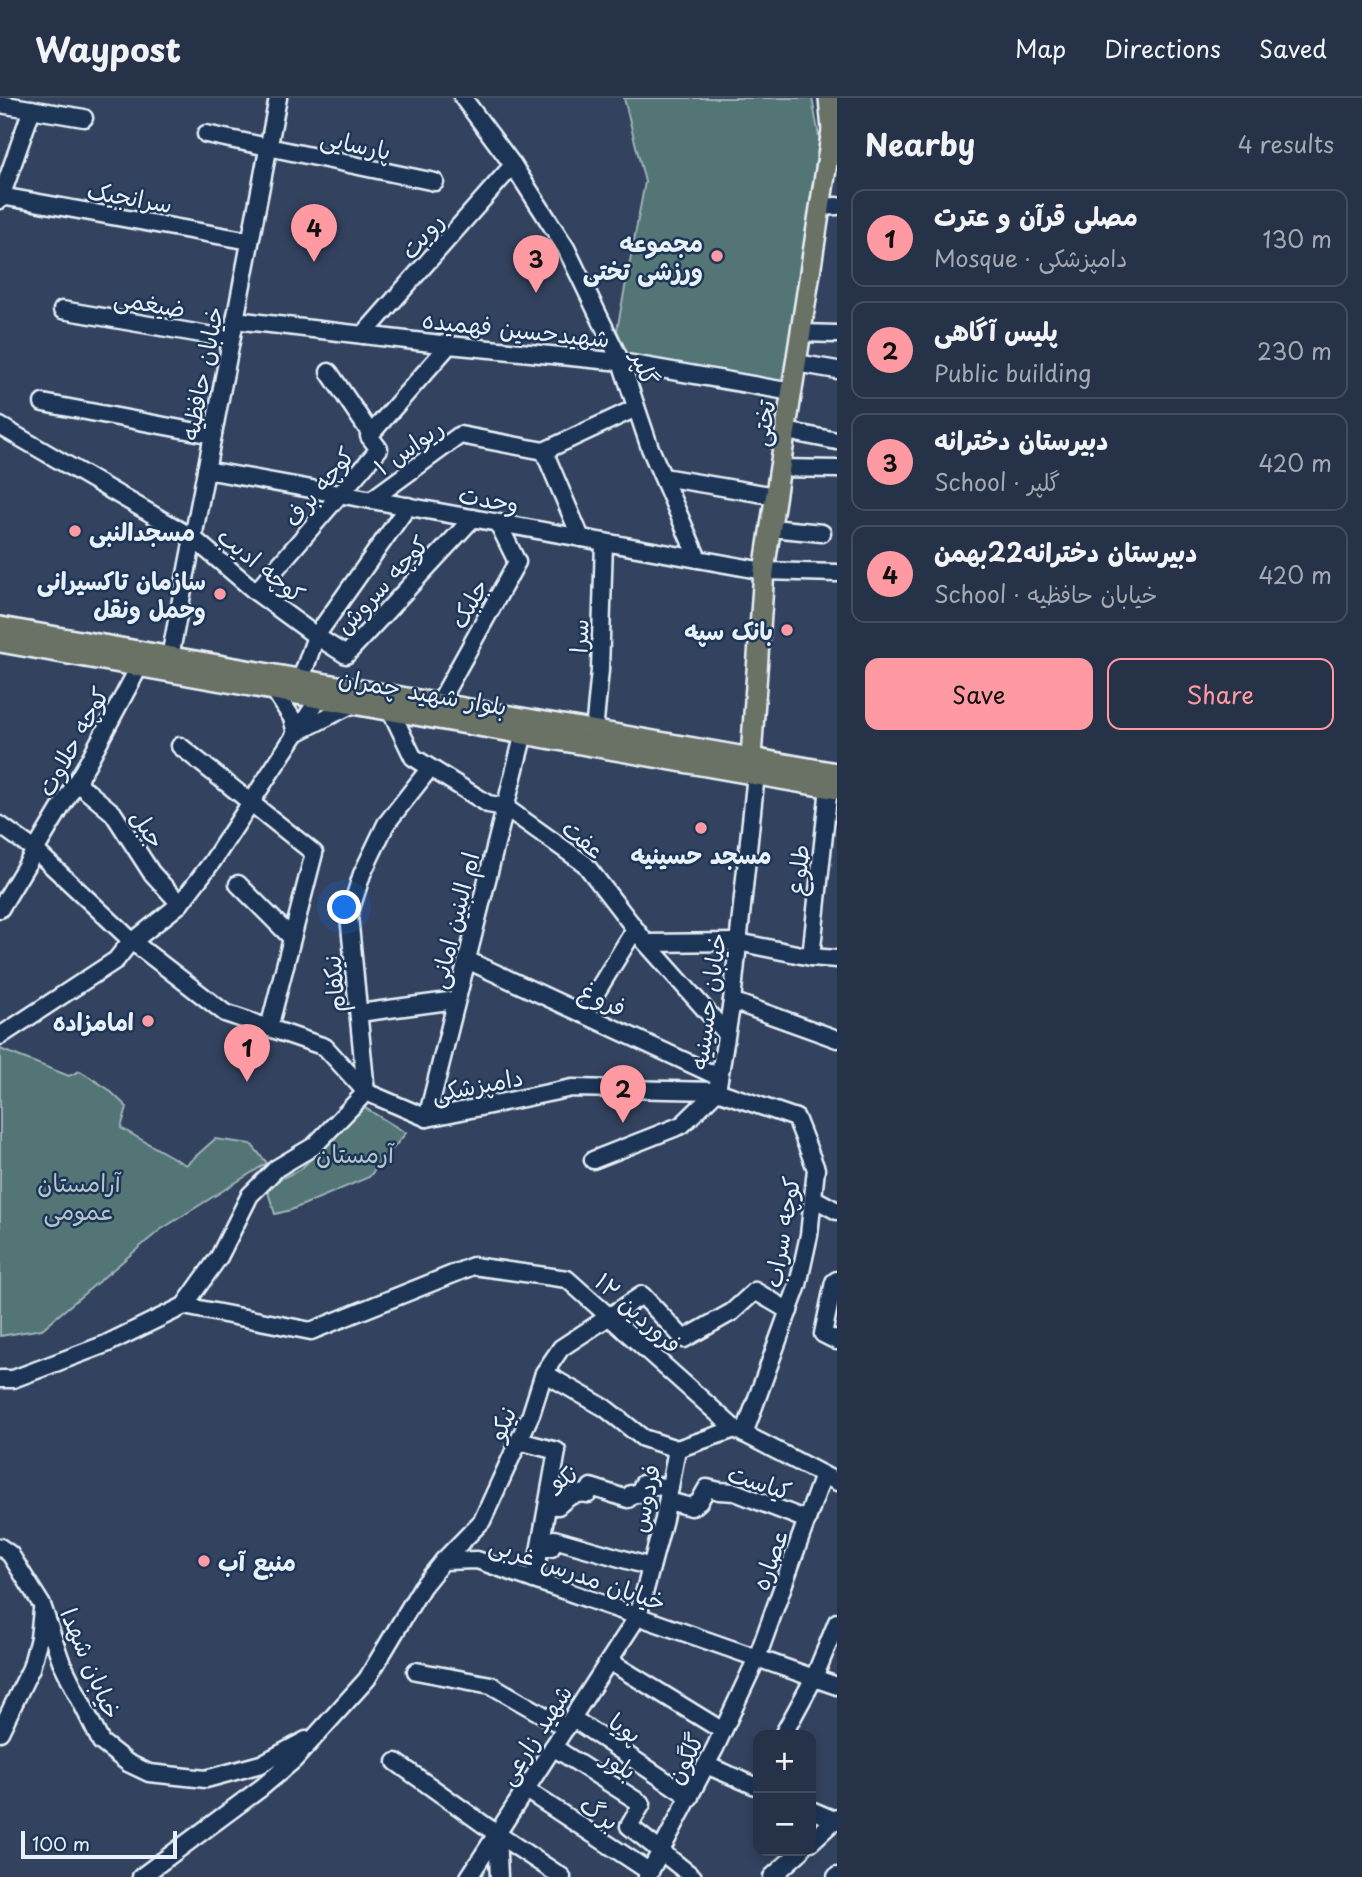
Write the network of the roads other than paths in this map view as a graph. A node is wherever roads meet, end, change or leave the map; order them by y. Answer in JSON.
{"nodes":[{"id":1,"x":278,"y":98,"type":"edge"},
{"id":2,"x":463,"y":98,"type":"edge"},
{"id":3,"x":829,"y":98,"type":"edge"},
{"id":4,"x":0,"y":104,"type":"edge"},
{"id":5,"x":32,"y":109,"type":"junction"},
{"id":6,"x":84,"y":118,"type":"dead end"},
{"id":7,"x":834,"y":130,"type":"edge"},
{"id":8,"x":206,"y":134,"type":"dead end"},
{"id":9,"x":268,"y":148,"type":"junction"},
{"id":10,"x":513,"y":165,"type":"junction"},
{"id":11,"x":435,"y":182,"type":"dead end"},
{"id":12,"x":1,"y":198,"type":"edge"},
{"id":13,"x":828,"y":207,"type":"edge"},
{"id":14,"x":250,"y":241,"type":"junction"},
{"id":15,"x":62,"y":310,"type":"dead end"},
{"id":16,"x":235,"y":320,"type":"junction"},
{"id":17,"x":801,"y":333,"type":"junction"},
{"id":18,"x":837,"y":334,"type":"edge"},
{"id":19,"x":363,"y":335,"type":"junction"},
{"id":20,"x":231,"y":340,"type":"junction"},
{"id":21,"x":449,"y":345,"type":"junction"},
{"id":22,"x":621,"y":362,"type":"junction"},
{"id":23,"x":796,"y":363,"type":"junction"},
{"id":24,"x":837,"y":370,"type":"edge"},
{"id":25,"x":329,"y":372,"type":"dead end"},
{"id":26,"x":792,"y":392,"type":"junction"},
{"id":27,"x":43,"y":403,"type":"dead end"},
{"id":28,"x":636,"y":408,"type":"junction"},
{"id":29,"x":0,"y":426,"type":"edge"},
{"id":30,"x":786,"y":431,"type":"junction"},
{"id":31,"x":371,"y":434,"type":"junction"},
{"id":32,"x":213,"y":435,"type":"junction"},
{"id":33,"x":837,"y":441,"type":"edge"},
{"id":34,"x":544,"y":451,"type":"junction"},
{"id":35,"x":780,"y":468,"type":"junction"},
{"id":36,"x":206,"y":470,"type":"junction"},
{"id":37,"x":837,"y":470,"type":"edge"},
{"id":38,"x":663,"y":477,"type":"junction"},
{"id":39,"x":342,"y":494,"type":"junction"},
{"id":40,"x":776,"y":496,"type":"junction"},
{"id":41,"x":371,"y":500,"type":"junction"},
{"id":42,"x":408,"y":506,"type":"junction"},
{"id":43,"x":473,"y":518,"type":"junction"},
{"id":44,"x":498,"y":523,"type":"junction"},
{"id":45,"x":771,"y":528,"type":"junction"},
{"id":46,"x":822,"y":533,"type":"dead end"},
{"id":47,"x":193,"y":538,"type":"junction"},
{"id":48,"x":581,"y":538,"type":"junction"},
{"id":49,"x":604,"y":542,"type":"junction"},
{"id":50,"x":698,"y":559,"type":"junction"},
{"id":51,"x":764,"y":571,"type":"junction"},
{"id":52,"x":837,"y":573,"type":"edge"},
{"id":53,"x":256,"y":592,"type":"junction"},
{"id":54,"x":0,"y":627,"type":"edge"},
{"id":55,"x":316,"y":636,"type":"junction"},
{"id":56,"x":0,"y":642,"type":"edge"},
{"id":57,"x":170,"y":657,"type":"junction"},
{"id":58,"x":139,"y":667,"type":"junction"},
{"id":59,"x":301,"y":679,"type":"junction"},
{"id":60,"x":274,"y":690,"type":"junction"},
{"id":61,"x":319,"y":698,"type":"junction"},
{"id":62,"x":439,"y":703,"type":"junction"},
{"id":63,"x":353,"y":704,"type":"junction"},
{"id":64,"x":391,"y":711,"type":"junction"},
{"id":65,"x":526,"y":726,"type":"junction"},
{"id":66,"x":594,"y":732,"type":"junction"},
{"id":67,"x":296,"y":733,"type":"junction"},
{"id":68,"x":180,"y":746,"type":"dead end"},
{"id":69,"x":754,"y":766,"type":"junction"},
{"id":70,"x":430,"y":768,"type":"junction"},
{"id":71,"x":76,"y":782,"type":"junction"},
{"id":72,"x":834,"y":783,"type":"edge"},
{"id":73,"x":250,"y":803,"type":"junction"},
{"id":74,"x":505,"y":807,"type":"junction"},
{"id":75,"x":0,"y":825,"type":"edge"},
{"id":76,"x":36,"y":850,"type":"junction"},
{"id":77,"x":238,"y":884,"type":"dead end"},
{"id":78,"x":180,"y":904,"type":"junction"},
{"id":79,"x":0,"y":909,"type":"edge"},
{"id":80,"x":635,"y":929,"type":"junction"},
{"id":81,"x":292,"y":938,"type":"junction"},
{"id":82,"x":738,"y":942,"type":"junction"},
{"id":83,"x":646,"y":943,"type":"junction"},
{"id":84,"x":130,"y":944,"type":"junction"},
{"id":85,"x":811,"y":957,"type":"junction"},
{"id":86,"x":837,"y":959,"type":"edge"},
{"id":87,"x":467,"y":960,"type":"junction"},
{"id":88,"x":456,"y":1000,"type":"junction"},
{"id":89,"x":732,"y":1001,"type":"junction"},
{"id":90,"x":359,"y":1013,"type":"junction"},
{"id":91,"x":583,"y":1014,"type":"junction"},
{"id":92,"x":0,"y":1024,"type":"edge"},
{"id":93,"x":269,"y":1028,"type":"junction"},
{"id":94,"x":726,"y":1033,"type":"junction"},
{"id":95,"x":0,"y":1036,"type":"edge"},
{"id":96,"x":837,"y":1039,"type":"edge"},
{"id":97,"x":718,"y":1084,"type":"junction"},
{"id":98,"x":366,"y":1092,"type":"junction"},
{"id":99,"x":427,"y":1118,"type":"junction"},
{"id":100,"x":593,"y":1160,"type":"dead end"},
{"id":101,"x":813,"y":1198,"type":"junction"},
{"id":102,"x":837,"y":1211,"type":"edge"},
{"id":103,"x":837,"y":1280,"type":"edge"},
{"id":104,"x":184,"y":1306,"type":"junction"},
{"id":105,"x":789,"y":1311,"type":"junction"},
{"id":106,"x":610,"y":1315,"type":"junction"},
{"id":107,"x":837,"y":1341,"type":"edge"},
{"id":108,"x":544,"y":1373,"type":"junction"},
{"id":109,"x":0,"y":1379,"type":"edge"},
{"id":110,"x":740,"y":1431,"type":"junction"},
{"id":111,"x":519,"y":1441,"type":"junction"},
{"id":112,"x":677,"y":1449,"type":"junction"},
{"id":113,"x":830,"y":1479,"type":"edge"},
{"id":114,"x":669,"y":1494,"type":"junction"},
{"id":115,"x":548,"y":1505,"type":"junction"},
{"id":116,"x":807,"y":1520,"type":"junction"},
{"id":117,"x":0,"y":1547,"type":"edge"},
{"id":118,"x":540,"y":1548,"type":"junction"},
{"id":119,"x":443,"y":1561,"type":"junction"},
{"id":120,"x":651,"y":1567,"type":"junction"},
{"id":121,"x":534,"y":1580,"type":"junction"},
{"id":122,"x":42,"y":1605,"type":"junction"},
{"id":123,"x":638,"y":1616,"type":"junction"},
{"id":124,"x":837,"y":1622,"type":"edge"},
{"id":125,"x":757,"y":1658,"type":"junction"},
{"id":126,"x":609,"y":1661,"type":"junction"},
{"id":127,"x":416,"y":1671,"type":"dead end"},
{"id":128,"x":814,"y":1678,"type":"junction"},
{"id":129,"x":837,"y":1686,"type":"edge"},
{"id":130,"x":569,"y":1723,"type":"junction"},
{"id":131,"x":786,"y":1730,"type":"edge"},
{"id":132,"x":723,"y":1731,"type":"junction"},
{"id":133,"x":0,"y":1732,"type":"edge"},
{"id":134,"x":318,"y":1733,"type":"junction"},
{"id":135,"x":553,"y":1747,"type":"junction"},
{"id":136,"x":396,"y":1762,"type":"dead end"},
{"id":137,"x":706,"y":1765,"type":"junction"},
{"id":138,"x":753,"y":1784,"type":"edge"},
{"id":139,"x":526,"y":1790,"type":"junction"},
{"id":140,"x":690,"y":1797,"type":"junction"},
{"id":141,"x":816,"y":1812,"type":"edge"},
{"id":142,"x":836,"y":1820,"type":"edge"},
{"id":143,"x":497,"y":1834,"type":"junction"},
{"id":144,"x":816,"y":1838,"type":"edge"},
{"id":145,"x":662,"y":1853,"type":"junction"},
{"id":146,"x":795,"y":1856,"type":"edge"},
{"id":147,"x":649,"y":1875,"type":"edge"},
{"id":148,"x":141,"y":1877,"type":"edge"},
{"id":149,"x":469,"y":1877,"type":"edge"},
{"id":150,"x":499,"y":1877,"type":"edge"},
{"id":151,"x":562,"y":1877,"type":"edge"},
{"id":152,"x":693,"y":1877,"type":"edge"},
{"id":153,"x":772,"y":1877,"type":"edge"}],
"edges":[{"from":1,"to":9,"type":"street","name":"خیابان حافظیه"},
{"from":2,"to":10,"type":"street","name":"گلپر"},
{"from":3,"to":7,"type":"main road","name":"تختی"},
{"from":4,"to":5,"type":"street"},
{"from":5,"to":6,"type":"street"},
{"from":5,"to":12,"type":"street"},
{"from":7,"to":13,"type":"main road","name":"تختی"},
{"from":8,"to":9,"type":"street","name":"پارسایی"},
{"from":9,"to":11,"type":"street","name":"پارسایی"},
{"from":9,"to":14,"type":"street","name":"خیابان حافظیه"},
{"from":10,"to":19,"type":"street","name":"رویت"},
{"from":10,"to":22,"type":"street","name":"گلپر"},
{"from":12,"to":14,"type":"street","name":"سرانجیک"},
{"from":13,"to":17,"type":"main road","name":"تختی"},
{"from":14,"to":16,"type":"street","name":"خیابان حافظیه"},
{"from":15,"to":20,"type":"street","name":"ضیغمی"},
{"from":16,"to":19,"type":"street","name":"شهیدحسین فهمیده"},
{"from":16,"to":20,"type":"street","name":"خیابان حافظیه"},
{"from":17,"to":18,"type":"street"},
{"from":17,"to":23,"type":"main road","name":"تختی"},
{"from":19,"to":21,"type":"street","name":"شهیدحسین فهمیده"},
{"from":20,"to":32,"type":"street","name":"خیابان حافظیه"},
{"from":21,"to":22,"type":"street","name":"شهیدحسین فهمیده"},
{"from":21,"to":31,"type":"street","name":"کوچه برف"},
{"from":22,"to":26,"type":"street","name":"شهیدحسین فهمیده"},
{"from":22,"to":28,"type":"street","name":"گلپر"},
{"from":23,"to":24,"type":"street"},
{"from":23,"to":26,"type":"main road","name":"تختی"},
{"from":25,"to":31,"type":"street"},
{"from":26,"to":30,"type":"main road","name":"تختی"},
{"from":27,"to":32,"type":"street"},
{"from":28,"to":34,"type":"street"},
{"from":28,"to":38,"type":"street","name":"گلپر"},
{"from":29,"to":47,"type":"street","name":"کوچه ادیب"},
{"from":30,"to":33,"type":"street"},
{"from":30,"to":35,"type":"main road","name":"تختی"},
{"from":31,"to":39,"type":"street","name":"کوچه برف"},
{"from":32,"to":36,"type":"street","name":"خیابان حافظیه"},
{"from":34,"to":41,"type":"street","name":"ریواس ۱"},
{"from":34,"to":48,"type":"street"},
{"from":35,"to":37,"type":"street"},
{"from":35,"to":40,"type":"main road","name":"تختی"},
{"from":36,"to":39,"type":"street","name":"وحدت"},
{"from":36,"to":47,"type":"street","name":"خیابان حافظیه"},
{"from":38,"to":40,"type":"street"},
{"from":38,"to":50,"type":"street","name":"گلپر"},
{"from":39,"to":41,"type":"street","name":"وحدت"},
{"from":39,"to":53,"type":"street","name":"کوچه برف"},
{"from":40,"to":45,"type":"main road","name":"تختی"},
{"from":41,"to":42,"type":"street","name":"وحدت"},
{"from":42,"to":43,"type":"street","name":"وحدت"},
{"from":42,"to":55,"type":"street"},
{"from":43,"to":44,"type":"street","name":"وحدت"},
{"from":43,"to":55,"type":"street","name":"کوچه سروش"},
{"from":44,"to":48,"type":"street","name":"وحدت"},
{"from":44,"to":62,"type":"street","name":"جلبک"},
{"from":45,"to":46,"type":"street"},
{"from":45,"to":51,"type":"main road","name":"تختی"},
{"from":47,"to":53,"type":"street","name":"کوچه ادیب"},
{"from":47,"to":57,"type":"street","name":"خیابان حافظیه"},
{"from":48,"to":49,"type":"street","name":"وحدت"},
{"from":49,"to":50,"type":"street","name":"وحدت"},
{"from":49,"to":66,"type":"street","name":"سرا"},
{"from":50,"to":51,"type":"street","name":"وحدت"},
{"from":51,"to":52,"type":"street","name":"وحدت"},
{"from":51,"to":69,"type":"main road","name":"تختی"},
{"from":53,"to":55,"type":"street","name":"کوچه ادیب"},
{"from":54,"to":57,"type":"main road","name":"بلوار شهید چمران"},
{"from":55,"to":59,"type":"street","name":"کوچه ادیب"},
{"from":56,"to":58,"type":"main road","name":"بلوار شهید چمران"},
{"from":57,"to":59,"type":"main road","name":"بلوار شهید چمران"},
{"from":58,"to":60,"type":"main road","name":"بلوار شهید چمران"},
{"from":58,"to":71,"type":"street","name":"کوچه حلاوت"},
{"from":59,"to":62,"type":"main road","name":"بلوار شهید چمران"},
{"from":60,"to":61,"type":"main road","name":"بلوار شهید چمران"},
{"from":60,"to":67,"type":"street"},
{"from":61,"to":63,"type":"main road","name":"بلوار شهید چمران"},
{"from":61,"to":67,"type":"street"},
{"from":62,"to":65,"type":"main road","name":"بلوار شهید چمران"},
{"from":63,"to":64,"type":"main road","name":"بلوار شهید چمران"},
{"from":63,"to":67,"type":"street"},
{"from":64,"to":65,"type":"main road","name":"بلوار شهید چمران"},
{"from":64,"to":70,"type":"street","name":"عفت"},
{"from":65,"to":66,"type":"main road","name":"بلوار شهید چمران"},
{"from":65,"to":69,"type":"main road","name":"بلوار شهید چمران"},
{"from":65,"to":74,"type":"street","name":"ام البنین امانی"},
{"from":66,"to":69,"type":"main road","name":"بلوار شهید چمران"},
{"from":67,"to":73,"type":"street"},
{"from":68,"to":73,"type":"street"},
{"from":69,"to":72,"type":"main road","name":"بلوار شهید چمران"},
{"from":69,"to":82,"type":"street","name":"خیابان حسینیه"},
{"from":70,"to":74,"type":"street","name":"عفت"},
{"from":70,"to":90,"type":"street","name":"نیکفام"},
{"from":71,"to":76,"type":"street","name":"کوچه حلاوت"},
{"from":71,"to":78,"type":"street","name":"جبل"},
{"from":72,"to":85,"type":"street","name":"طلوع"},
{"from":73,"to":78,"type":"street"},
{"from":73,"to":81,"type":"street"},
{"from":74,"to":80,"type":"street","name":"عفت"},
{"from":74,"to":87,"type":"street","name":"ام البنین امانی"},
{"from":75,"to":76,"type":"street","name":"دامپزشکی"},
{"from":76,"to":79,"type":"street","name":"کوچه حلاوت"},
{"from":76,"to":84,"type":"street","name":"دامپزشکی"},
{"from":77,"to":81,"type":"street"},
{"from":78,"to":84,"type":"street"},
{"from":80,"to":83,"type":"street","name":"عفت"},
{"from":80,"to":91,"type":"street"},
{"from":81,"to":93,"type":"street"},
{"from":82,"to":83,"type":"street"},
{"from":82,"to":85,"type":"street"},
{"from":82,"to":89,"type":"street","name":"خیابان حسینیه"},
{"from":83,"to":94,"type":"street","name":"عفت"},
{"from":84,"to":92,"type":"street"},
{"from":84,"to":93,"type":"street","name":"دامپزشکی"},
{"from":84,"to":95,"type":"street"},
{"from":85,"to":86,"type":"street"},
{"from":87,"to":88,"type":"street","name":"ام البنین امانی"},
{"from":87,"to":91,"type":"street","name":"فروغ"},
{"from":88,"to":90,"type":"street"},
{"from":88,"to":99,"type":"street","name":"ام البنین امانی"},
{"from":89,"to":94,"type":"street","name":"خیابان حسینیه"},
{"from":89,"to":96,"type":"street"},
{"from":90,"to":98,"type":"street","name":"نیکفام"},
{"from":91,"to":97,"type":"street","name":"فروغ"},
{"from":93,"to":98,"type":"street","name":"دامپزشکی"},
{"from":94,"to":97,"type":"street","name":"خیابان حسینیه"},
{"from":97,"to":99,"type":"street","name":"دامپزشکی"},
{"from":97,"to":100,"type":"street","name":"خیابان حسینیه"},
{"from":97,"to":101,"type":"street","name":"کوچه سراب"},
{"from":98,"to":99,"type":"street","name":"دامپزشکی"},
{"from":98,"to":104,"type":"street"},
{"from":101,"to":102,"type":"street"},
{"from":101,"to":105,"type":"street","name":"کوچه سراب"},
{"from":103,"to":107,"type":"street"},
{"from":104,"to":106,"type":"street","name":"۱۲ فروردین"},
{"from":104,"to":109,"type":"street"},
{"from":105,"to":106,"type":"street","name":"نیکو"},
{"from":105,"to":110,"type":"street","name":"کوچه سراب"},
{"from":106,"to":108,"type":"street","name":"نیکو"},
{"from":106,"to":110,"type":"street","name":"۱۲ فروردین"},
{"from":108,"to":111,"type":"street","name":"نیکو"},
{"from":108,"to":112,"type":"street"},
{"from":110,"to":112,"type":"street","name":"فردوس"},
{"from":110,"to":113,"type":"street","name":"۱۲ فروردین"},
{"from":111,"to":115,"type":"street","name":"نکو"},
{"from":111,"to":119,"type":"street","name":"نیکو"},
{"from":112,"to":114,"type":"street","name":"فردوس"},
{"from":113,"to":116,"type":"street","name":"عصاره"},
{"from":114,"to":115,"type":"street","name":"نکو"},
{"from":114,"to":116,"type":"street","name":"کیاست"},
{"from":114,"to":120,"type":"street","name":"فردوس"},
{"from":115,"to":118,"type":"street","name":"نکو"},
{"from":116,"to":125,"type":"street","name":"عصاره"},
{"from":117,"to":122,"type":"street","name":"خیابان شهدا"},
{"from":118,"to":120,"type":"street"},
{"from":118,"to":121,"type":"street","name":"نکو"},
{"from":119,"to":121,"type":"street","name":"خیابان مدرس غربی"},
{"from":119,"to":134,"type":"street"},
{"from":120,"to":123,"type":"street","name":"فردوس"},
{"from":121,"to":123,"type":"street","name":"خیابان مدرس غربی"},
{"from":122,"to":133,"type":"street"},
{"from":122,"to":134,"type":"street","name":"خیابان شهدا"},
{"from":123,"to":125,"type":"street","name":"خیابان مدرس غربی"},
{"from":123,"to":126,"type":"street","name":"شهید زارعی"},
{"from":124,"to":128,"type":"street"},
{"from":125,"to":128,"type":"street","name":"خیابان مدرس غربی"},
{"from":125,"to":132,"type":"street","name":"گلگون"},
{"from":126,"to":130,"type":"street","name":"شهید زارعی"},
{"from":126,"to":132,"type":"street"},
{"from":127,"to":130,"type":"street","name":"پویا"},
{"from":128,"to":129,"type":"street","name":"خیابان مدرس غربی"},
{"from":128,"to":131,"type":"street"},
{"from":130,"to":135,"type":"street","name":"شهید زارعی"},
{"from":130,"to":140,"type":"street","name":"پویا"},
{"from":132,"to":137,"type":"street","name":"گلگون"},
{"from":134,"to":148,"type":"street"},
{"from":135,"to":139,"type":"street","name":"شهید زارعی"},
{"from":135,"to":145,"type":"street","name":"بلور"},
{"from":136,"to":143,"type":"street"},
{"from":137,"to":138,"type":"street"},
{"from":137,"to":140,"type":"street","name":"گلگون"},
{"from":139,"to":143,"type":"street","name":"شهید زارعی"},
{"from":139,"to":147,"type":"street","name":"برگ"},
{"from":140,"to":145,"type":"street","name":"گلگون"},
{"from":141,"to":142,"type":"street"},
{"from":142,"to":144,"type":"street"},
{"from":143,"to":149,"type":"street","name":"شهید زارعی"},
{"from":143,"to":150,"type":"street"},
{"from":143,"to":151,"type":"street"},
{"from":145,"to":147,"type":"street","name":"گلگون"},
{"from":145,"to":152,"type":"street","name":"بلور"},
{"from":146,"to":153,"type":"street"}]}
